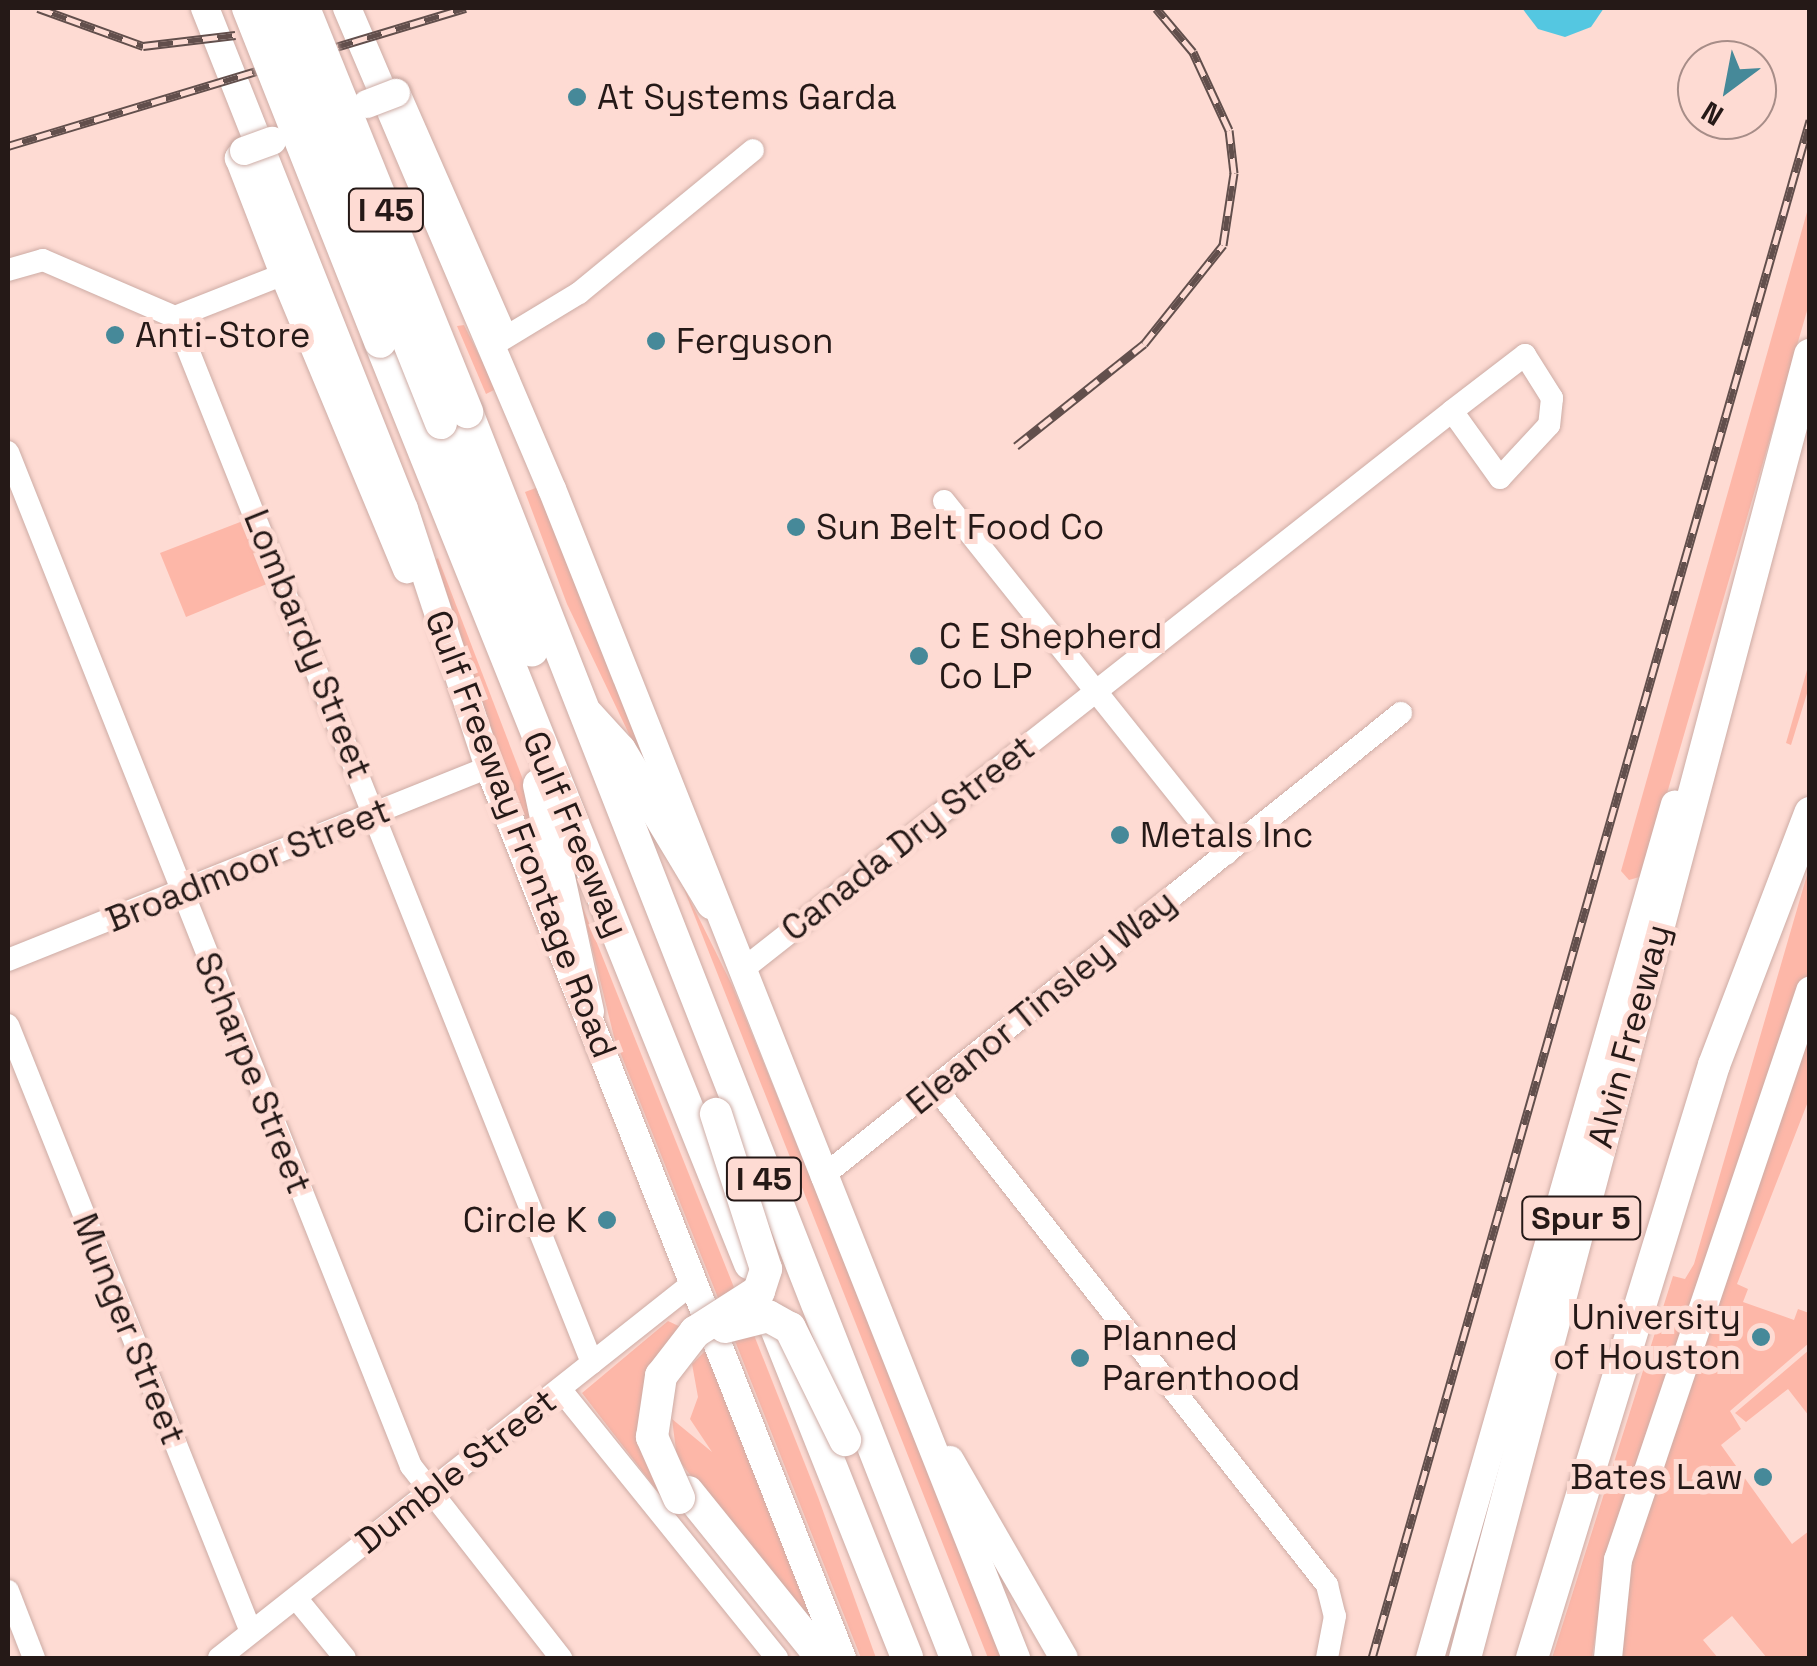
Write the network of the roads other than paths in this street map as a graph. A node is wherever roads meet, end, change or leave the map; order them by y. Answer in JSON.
{"nodes":[{"id":1,"x":205,"y":8,"type":"edge"},
{"id":2,"x":248,"y":8,"type":"edge"},
{"id":3,"x":275,"y":8,"type":"edge"},
{"id":4,"x":304,"y":8,"type":"edge"},
{"id":5,"x":346,"y":8,"type":"edge"},
{"id":6,"x":752,"y":150,"type":"dead end"},
{"id":7,"x":8,"y":270,"type":"edge"},
{"id":8,"x":284,"y":274,"type":"junction"},
{"id":9,"x":175,"y":317,"type":"junction"},
{"id":10,"x":504,"y":339,"type":"junction"},
{"id":11,"x":1810,"y":355,"type":"edge"},
{"id":12,"x":1452,"y":412,"type":"junction"},
{"id":13,"x":441,"y":422,"type":"junction"},
{"id":14,"x":532,"y":440,"type":"junction"},
{"id":15,"x":8,"y":452,"type":"edge"},
{"id":16,"x":944,"y":501,"type":"dead end"},
{"id":17,"x":1722,"y":667,"type":"junction"},
{"id":18,"x":457,"y":678,"type":"junction"},
{"id":19,"x":1096,"y":690,"type":"junction"},
{"id":20,"x":572,"y":699,"type":"junction"},
{"id":21,"x":1401,"y":714,"type":"dead end"},
{"id":22,"x":540,"y":750,"type":"junction"},
{"id":23,"x":488,"y":767,"type":"junction"},
{"id":24,"x":376,"y":814,"type":"junction"},
{"id":25,"x":1810,"y":814,"type":"edge"},
{"id":26,"x":1226,"y":854,"type":"junction"},
{"id":27,"x":180,"y":893,"type":"junction"},
{"id":28,"x":712,"y":903,"type":"junction"},
{"id":29,"x":8,"y":960,"type":"edge"},
{"id":30,"x":742,"y":970,"type":"junction"},
{"id":31,"x":1810,"y":991,"type":"edge"},
{"id":32,"x":588,"y":1012,"type":"junction"},
{"id":33,"x":8,"y":1026,"type":"edge"},
{"id":34,"x":936,"y":1086,"type":"junction"},
{"id":35,"x":716,"y":1114,"type":"junction"},
{"id":36,"x":822,"y":1177,"type":"junction"},
{"id":37,"x":693,"y":1283,"type":"junction"},
{"id":38,"x":592,"y":1363,"type":"junction"},
{"id":39,"x":902,"y":1373,"type":"junction"},
{"id":40,"x":560,"y":1389,"type":"junction"},
{"id":41,"x":845,"y":1440,"type":"junction"},
{"id":42,"x":428,"y":1493,"type":"junction"},
{"id":43,"x":684,"y":1495,"type":"junction"},
{"id":44,"x":8,"y":1591,"type":"edge"},
{"id":45,"x":296,"y":1598,"type":"junction"},
{"id":46,"x":252,"y":1632,"type":"junction"},
{"id":47,"x":900,"y":1649,"type":"edge"},
{"id":48,"x":34,"y":1658,"type":"edge"},
{"id":49,"x":219,"y":1658,"type":"edge"},
{"id":50,"x":344,"y":1658,"type":"edge"},
{"id":51,"x":561,"y":1658,"type":"edge"},
{"id":52,"x":777,"y":1658,"type":"edge"},
{"id":53,"x":803,"y":1658,"type":"edge"},
{"id":54,"x":822,"y":1658,"type":"edge"},
{"id":55,"x":842,"y":1658,"type":"edge"},
{"id":56,"x":934,"y":1658,"type":"edge"},
{"id":57,"x":956,"y":1658,"type":"edge"},
{"id":58,"x":1016,"y":1658,"type":"edge"},
{"id":59,"x":1064,"y":1658,"type":"edge"},
{"id":60,"x":1327,"y":1658,"type":"edge"},
{"id":61,"x":1430,"y":1658,"type":"edge"},
{"id":62,"x":1465,"y":1658,"type":"edge"},
{"id":63,"x":1532,"y":1658,"type":"edge"},
{"id":64,"x":1608,"y":1658,"type":"edge"}],
"edges":[{"from":1,"to":18,"type":"main road","name":"Gulf Freeway Frontage Road"},
{"from":2,"to":13,"type":"highway","name":"Gulf Freeway","number":"I 45","bridge":true},
{"from":3,"to":13,"type":"highway","name":"Gulf Freeway","bridge":true},
{"from":4,"to":13,"type":"highway","name":"Gulf Freeway","number":"I 45","bridge":true},
{"from":5,"to":14,"type":"main road"},
{"from":6,"to":10,"type":"street"},
{"from":7,"to":9,"type":"street"},
{"from":8,"to":9,"type":"street"},
{"from":8,"to":10,"type":"main road","bridge":true},
{"from":8,"to":18,"type":"main road"},
{"from":9,"to":24,"type":"street","name":"Lombardy Street"},
{"from":10,"to":14,"type":"main road"},
{"from":11,"to":17,"type":"highway","name":"Spur 5","number":"Spur 5"},
{"from":12,"to":12,"type":"street","name":"Canada Dry Street"},
{"from":12,"to":19,"type":"street","name":"Canada Dry Street"},
{"from":13,"to":20,"type":"highway","name":"Gulf Freeway","number":"I 45"},
{"from":13,"to":22,"type":"highway","name":"Gulf Freeway","number":"I 45"},
{"from":13,"to":35,"type":"highway","name":"Gulf Freeway"},
{"from":14,"to":28,"type":"main road"},
{"from":15,"to":27,"type":"street","name":"Scharpe Street"},
{"from":16,"to":19,"type":"street"},
{"from":17,"to":61,"type":"main road","name":"Spur 5"},
{"from":17,"to":62,"type":"highway","name":"Alvin Freeway","number":"Spur 5"},
{"from":18,"to":23,"type":"main road","name":"Gulf Freeway Frontage Road"},
{"from":19,"to":26,"type":"street"},
{"from":19,"to":30,"type":"street","name":"Canada Dry Street"},
{"from":20,"to":28,"type":"highway"},
{"from":20,"to":57,"type":"highway","name":"Gulf Freeway","number":"I 45"},
{"from":21,"to":26,"type":"street","name":"Eleanor Tinsley Way"},
{"from":22,"to":32,"type":"highway"},
{"from":22,"to":47,"type":"highway","name":"Gulf Freeway","number":"I 45"},
{"from":23,"to":24,"type":"street","name":"Broadmoor Street"},
{"from":23,"to":32,"type":"main road","name":"Gulf Freeway Frontage Road"},
{"from":24,"to":27,"type":"street","name":"Broadmoor Street"},
{"from":24,"to":38,"type":"street","name":"Lombardy Street"},
{"from":25,"to":63,"type":"highway","number":"Spur 5"},
{"from":26,"to":34,"type":"street","name":"Eleanor Tinsley Way"},
{"from":27,"to":29,"type":"street","name":"Broadmoor Street"},
{"from":27,"to":42,"type":"street","name":"Scharpe Street"},
{"from":28,"to":30,"type":"main road"},
{"from":30,"to":36,"type":"main road"},
{"from":31,"to":64,"type":"main road"},
{"from":32,"to":37,"type":"main road","name":"Gulf Freeway Frontage Road"},
{"from":33,"to":46,"type":"street","name":"Munger Street"},
{"from":34,"to":36,"type":"street","name":"Eleanor Tinsley Way"},
{"from":34,"to":60,"type":"street"},
{"from":35,"to":41,"type":"highway","name":"Gulf Freeway","bridge":true},
{"from":35,"to":43,"type":"highway","bridge":true},
{"from":36,"to":39,"type":"main road"},
{"from":37,"to":38,"type":"street","name":"Dumble Street"},
{"from":37,"to":55,"type":"main road","name":"Gulf Freeway Frontage Road"},
{"from":38,"to":40,"type":"street","name":"Dumble Street"},
{"from":39,"to":58,"type":"main road"},
{"from":39,"to":59,"type":"main road"},
{"from":40,"to":42,"type":"street","name":"Dumble Street"},
{"from":40,"to":52,"type":"street"},
{"from":41,"to":43,"type":"highway","bridge":true},
{"from":41,"to":56,"type":"highway","name":"Gulf Freeway"},
{"from":42,"to":45,"type":"street","name":"Dumble Street"},
{"from":42,"to":51,"type":"street","name":"Scharpe Street"},
{"from":43,"to":53,"type":"highway"},
{"from":43,"to":54,"type":"highway"},
{"from":44,"to":48,"type":"street"},
{"from":45,"to":46,"type":"street","name":"Dumble Street"},
{"from":45,"to":50,"type":"street"},
{"from":46,"to":49,"type":"street","name":"Dumble Street"}]}
